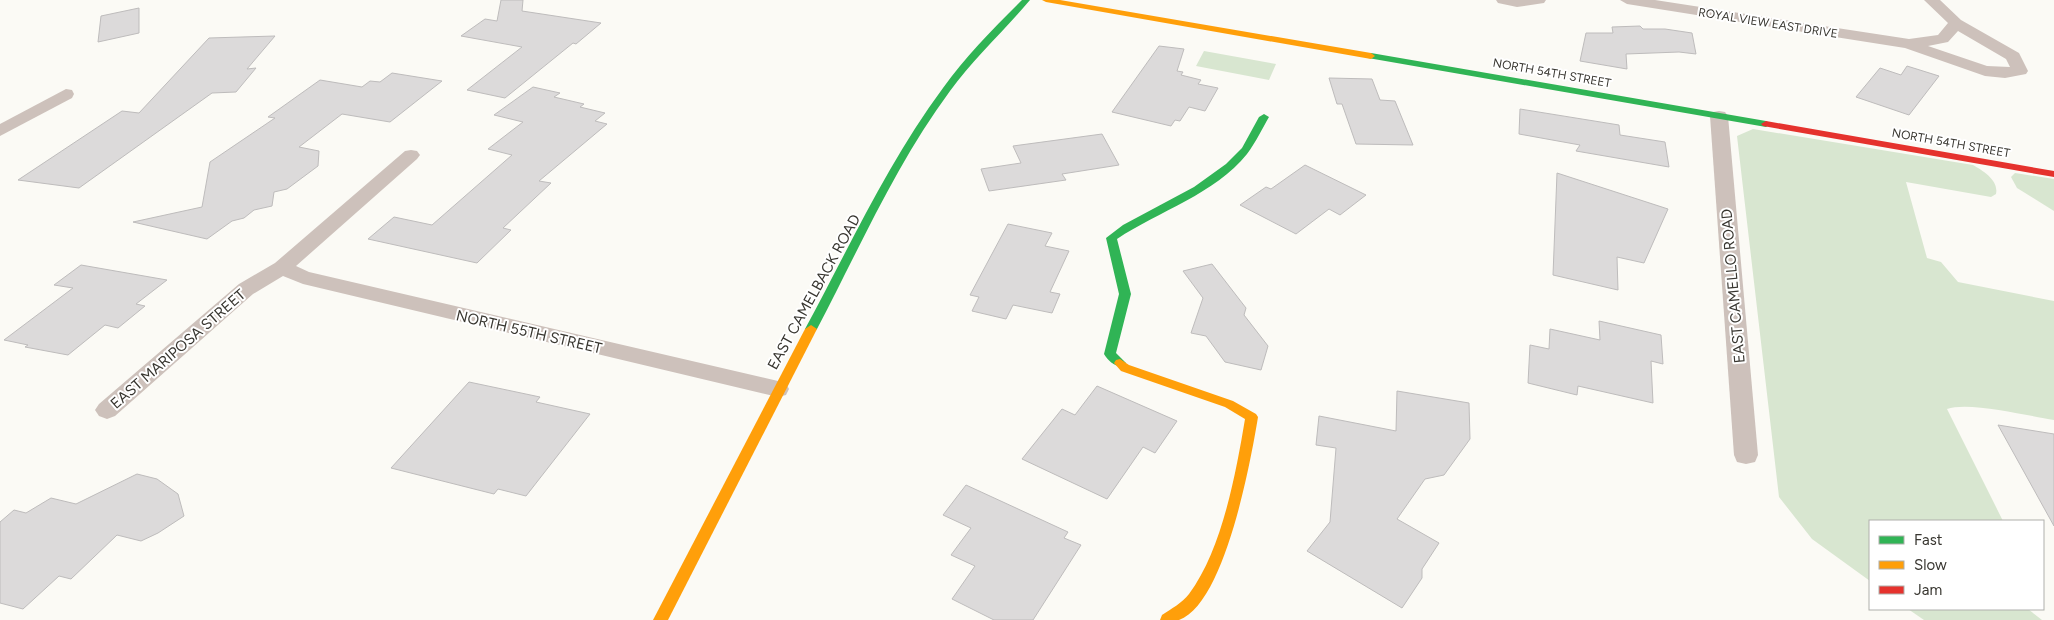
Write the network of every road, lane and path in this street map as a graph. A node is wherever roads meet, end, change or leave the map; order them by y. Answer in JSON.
{"nodes":[{"id":1,"x":1026,"y":0,"type":"edge"},
{"id":2,"x":1046,"y":0,"type":"edge"},
{"id":3,"x":1503,"y":0,"type":"edge"},
{"id":4,"x":1539,"y":0,"type":"edge"},
{"id":5,"x":1627,"y":0,"type":"edge"},
{"id":6,"x":1931,"y":0,"type":"edge"},
{"id":7,"x":1956,"y":23,"type":"junction"},
{"id":8,"x":1908,"y":44,"type":"junction"},
{"id":9,"x":66,"y":94,"type":"dead end"},
{"id":10,"x":1719,"y":116,"type":"junction"},
{"id":11,"x":1264,"y":118,"type":"dead end"},
{"id":12,"x":0,"y":131,"type":"edge"},
{"id":13,"x":412,"y":155,"type":"dead end"},
{"id":14,"x":2054,"y":174,"type":"edge"},
{"id":15,"x":282,"y":268,"type":"junction"},
{"id":16,"x":778,"y":389,"type":"junction"},
{"id":17,"x":107,"y":410,"type":"dead end"},
{"id":18,"x":1746,"y":455,"type":"dead end"},
{"id":19,"x":660,"y":620,"type":"edge"},
{"id":20,"x":1167,"y":620,"type":"edge"}],
"edges":[{"from":1,"to":16,"type":"street","name":"EAST CAMELBACK ROAD"},
{"from":2,"to":10,"type":"street","name":"NORTH 54TH STREET"},
{"from":3,"to":4,"type":"street"},
{"from":5,"to":8,"type":"street","name":"ROYAL VIEW EAST DRIVE"},
{"from":6,"to":7,"type":"street"},
{"from":7,"to":8,"type":"street"},
{"from":7,"to":8,"type":"street"},
{"from":9,"to":12,"type":"street"},
{"from":10,"to":14,"type":"street","name":"NORTH 54TH STREET"},
{"from":10,"to":18,"type":"street","name":"EAST CAMELLO ROAD"},
{"from":11,"to":20,"type":"street"},
{"from":13,"to":15,"type":"street","name":"EAST MARIPOSA STREET"},
{"from":15,"to":16,"type":"street","name":"NORTH 55TH STREET"},
{"from":15,"to":17,"type":"street","name":"EAST MARIPOSA STREET"},
{"from":16,"to":19,"type":"street","name":"EAST CAMELBACK ROAD"}]}
